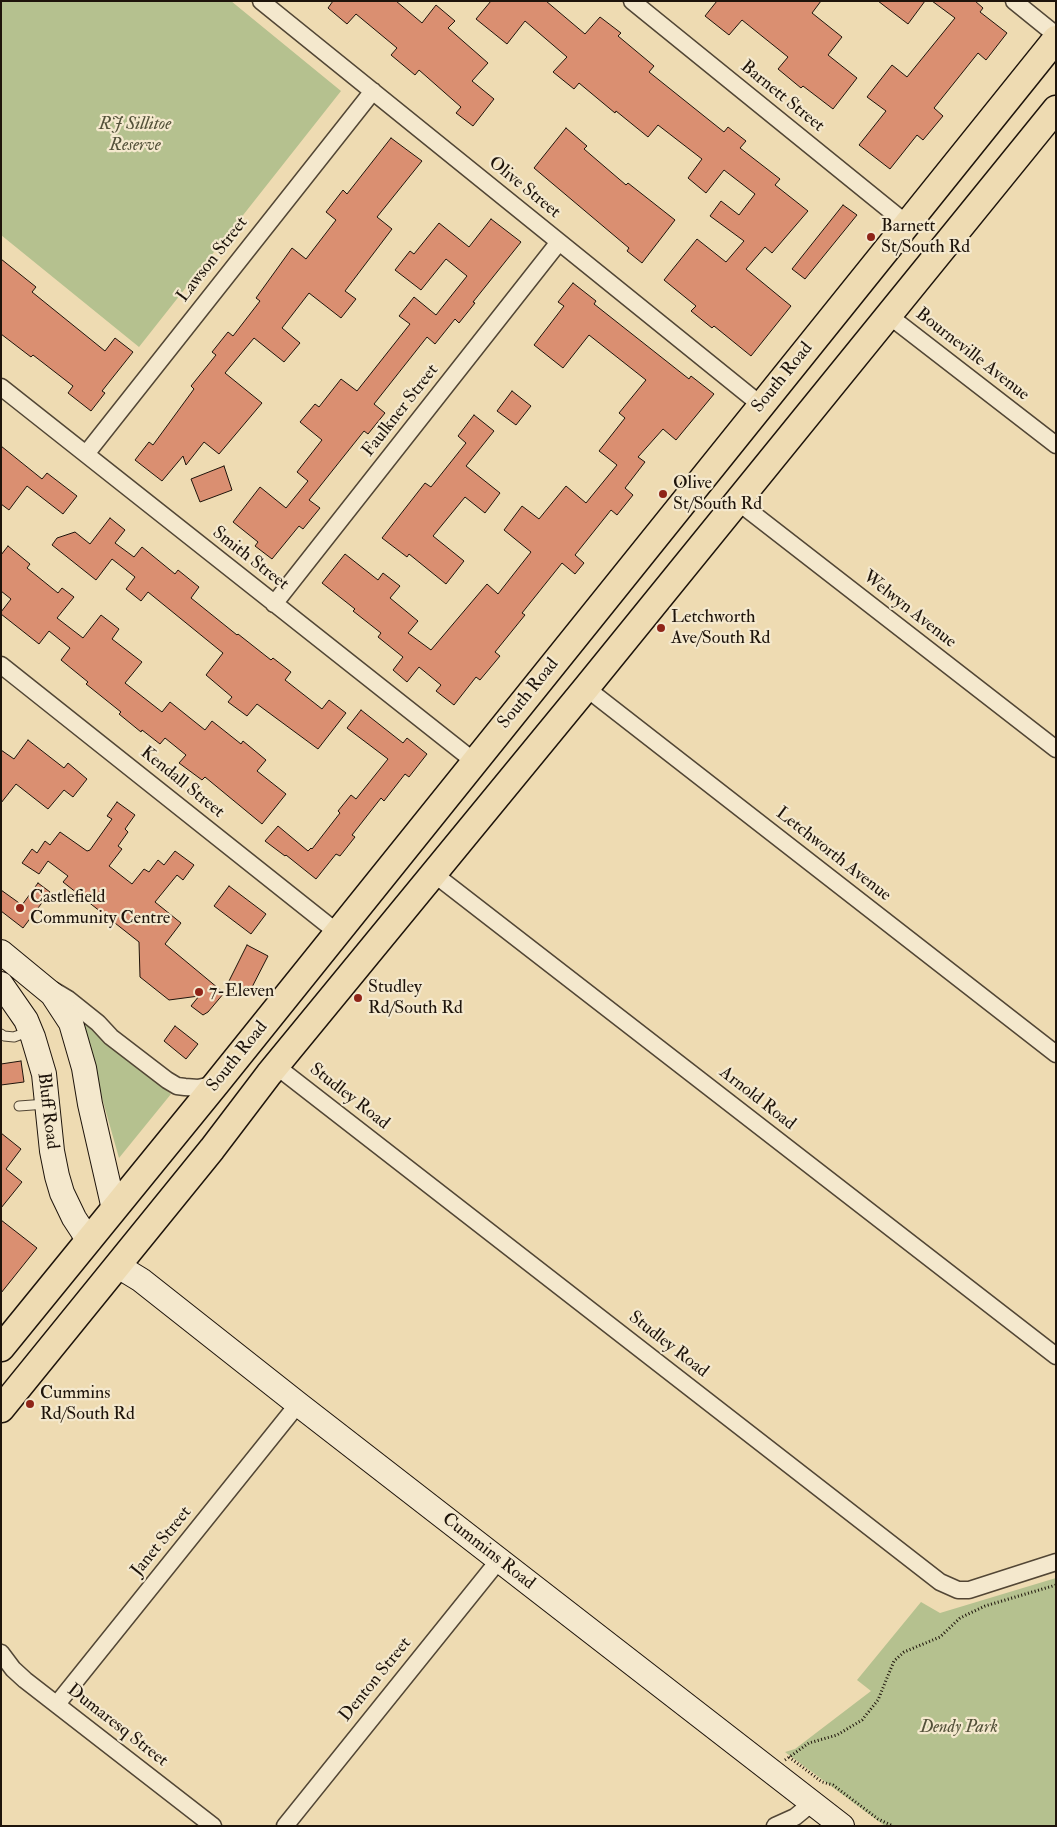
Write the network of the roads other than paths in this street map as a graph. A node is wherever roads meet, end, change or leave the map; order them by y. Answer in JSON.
{"nodes":[{"id":1,"x":261,"y":1,"type":"edge"},
{"id":2,"x":632,"y":1,"type":"edge"},
{"id":3,"x":1014,"y":1,"type":"edge"},
{"id":4,"x":1056,"y":35,"type":"edge"},
{"id":5,"x":1056,"y":39,"type":"edge"},
{"id":6,"x":373,"y":91,"type":"junction"},
{"id":7,"x":1052,"y":120,"type":"edge"},
{"id":8,"x":907,"y":224,"type":"junction"},
{"id":9,"x":559,"y":242,"type":"junction"},
{"id":10,"x":888,"y":315,"type":"junction"},
{"id":11,"x":1,"y":388,"type":"edge"},
{"id":12,"x":761,"y":405,"type":"junction"},
{"id":13,"x":793,"y":433,"type":"junction"},
{"id":14,"x":1056,"y":445,"type":"edge"},
{"id":15,"x":86,"y":454,"type":"junction"},
{"id":16,"x":738,"y":502,"type":"junction"},
{"id":17,"x":274,"y":604,"type":"junction"},
{"id":18,"x":1,"y":665,"type":"edge"},
{"id":19,"x":586,"y":688,"type":"junction"},
{"id":20,"x":1056,"y":749,"type":"edge"},
{"id":21,"x":475,"y":762,"type":"junction"},
{"id":22,"x":434,"y":874,"type":"junction"},
{"id":23,"x":338,"y":933,"type":"junction"},
{"id":24,"x":1,"y":952,"type":"edge"},
{"id":25,"x":366,"y":957,"type":"junction"},
{"id":26,"x":38,"y":982,"type":"junction"},
{"id":27,"x":1,"y":984,"type":"edge"},
{"id":28,"x":30,"y":1031,"type":"junction"},
{"id":29,"x":1,"y":1034,"type":"edge"},
{"id":30,"x":1056,"y":1054,"type":"edge"},
{"id":31,"x":276,"y":1066,"type":"junction"},
{"id":32,"x":216,"y":1084,"type":"junction"},
{"id":33,"x":48,"y":1104,"type":"junction"},
{"id":34,"x":19,"y":1106,"type":"dead end"},
{"id":35,"x":186,"y":1120,"type":"junction"},
{"id":36,"x":216,"y":1144,"type":"junction"},
{"id":37,"x":114,"y":1209,"type":"junction"},
{"id":38,"x":89,"y":1241,"type":"junction"},
{"id":39,"x":126,"y":1266,"type":"junction"},
{"id":40,"x":6,"y":1335,"type":"edge"},
{"id":41,"x":1056,"y":1356,"type":"edge"},
{"id":42,"x":298,"y":1404,"type":"junction"},
{"id":43,"x":1,"y":1409,"type":"edge"},
{"id":44,"x":499,"y":1560,"type":"junction"},
{"id":45,"x":1056,"y":1562,"type":"edge"},
{"id":46,"x":1,"y":1653,"type":"edge"},
{"id":47,"x":57,"y":1704,"type":"junction"},
{"id":48,"x":812,"y":1803,"type":"junction"},
{"id":49,"x":213,"y":1826,"type":"edge"},
{"id":50,"x":285,"y":1826,"type":"edge"},
{"id":51,"x":775,"y":1826,"type":"edge"},
{"id":52,"x":842,"y":1826,"type":"edge"}],
"edges":[{"from":1,"to":6,"type":"street","name":"Olive Street"},
{"from":2,"to":8,"type":"street","name":"Barnett Street"},
{"from":3,"to":4,"type":"street"},
{"from":5,"to":8,"type":"main road","name":"South Road"},
{"from":6,"to":9,"type":"street","name":"Olive Street"},
{"from":6,"to":15,"type":"street","name":"Lawson Street"},
{"from":7,"to":10,"type":"main road","name":"South Road"},
{"from":8,"to":12,"type":"main road","name":"South Road"},
{"from":9,"to":12,"type":"street","name":"Olive Street"},
{"from":9,"to":17,"type":"street","name":"Faulkner Street"},
{"from":10,"to":13,"type":"main road","name":"South Road"},
{"from":10,"to":14,"type":"street","name":"Bourneville Avenue"},
{"from":11,"to":15,"type":"street","name":"Smith Street"},
{"from":12,"to":13,"type":"main road"},
{"from":12,"to":21,"type":"main road","name":"South Road"},
{"from":13,"to":16,"type":"main road","name":"South Road"},
{"from":15,"to":17,"type":"street","name":"Smith Street"},
{"from":16,"to":19,"type":"main road","name":"South Road"},
{"from":16,"to":20,"type":"street","name":"Welwyn Avenue"},
{"from":17,"to":21,"type":"street","name":"Smith Street"},
{"from":18,"to":23,"type":"street","name":"Kendall Street"},
{"from":19,"to":22,"type":"main road","name":"South Road"},
{"from":19,"to":30,"type":"street","name":"Letchworth Avenue"},
{"from":21,"to":23,"type":"main road","name":"South Road"},
{"from":22,"to":25,"type":"main road","name":"South Road"},
{"from":22,"to":41,"type":"street","name":"Arnold Road"},
{"from":23,"to":25,"type":"main road"},
{"from":23,"to":32,"type":"main road","name":"South Road"},
{"from":24,"to":26,"type":"main road"},
{"from":25,"to":31,"type":"main road","name":"South Road"},
{"from":26,"to":32,"type":"street"},
{"from":26,"to":37,"type":"main road"},
{"from":27,"to":28,"type":"main road","name":"Bluff Road"},
{"from":28,"to":29,"type":"lane"},
{"from":28,"to":33,"type":"main road","name":"Bluff Road"},
{"from":31,"to":36,"type":"main road","name":"South Road"},
{"from":31,"to":45,"type":"street","name":"Studley Road"},
{"from":32,"to":35,"type":"main road","name":"South Road"},
{"from":33,"to":34,"type":"lane"},
{"from":33,"to":38,"type":"main road","name":"Bluff Road"},
{"from":35,"to":36,"type":"main road"},
{"from":35,"to":37,"type":"main road","name":"South Road"},
{"from":36,"to":39,"type":"main road","name":"South Road"},
{"from":37,"to":38,"type":"main road","name":"South Road"},
{"from":37,"to":39,"type":"main road"},
{"from":38,"to":39,"type":"main road"},
{"from":38,"to":40,"type":"main road","name":"South Road"},
{"from":39,"to":42,"type":"main road","name":"Cummins Road"},
{"from":39,"to":43,"type":"main road","name":"South Road"},
{"from":42,"to":44,"type":"main road","name":"Cummins Road"},
{"from":42,"to":47,"type":"street","name":"Janet Street"},
{"from":44,"to":48,"type":"main road","name":"Cummins Road"},
{"from":44,"to":50,"type":"street","name":"Denton Street"},
{"from":46,"to":47,"type":"street","name":"Dumaresq Street"},
{"from":47,"to":49,"type":"street","name":"Dumaresq Street"},
{"from":48,"to":51,"type":"street"},
{"from":48,"to":52,"type":"main road","name":"Cummins Road"}]}
